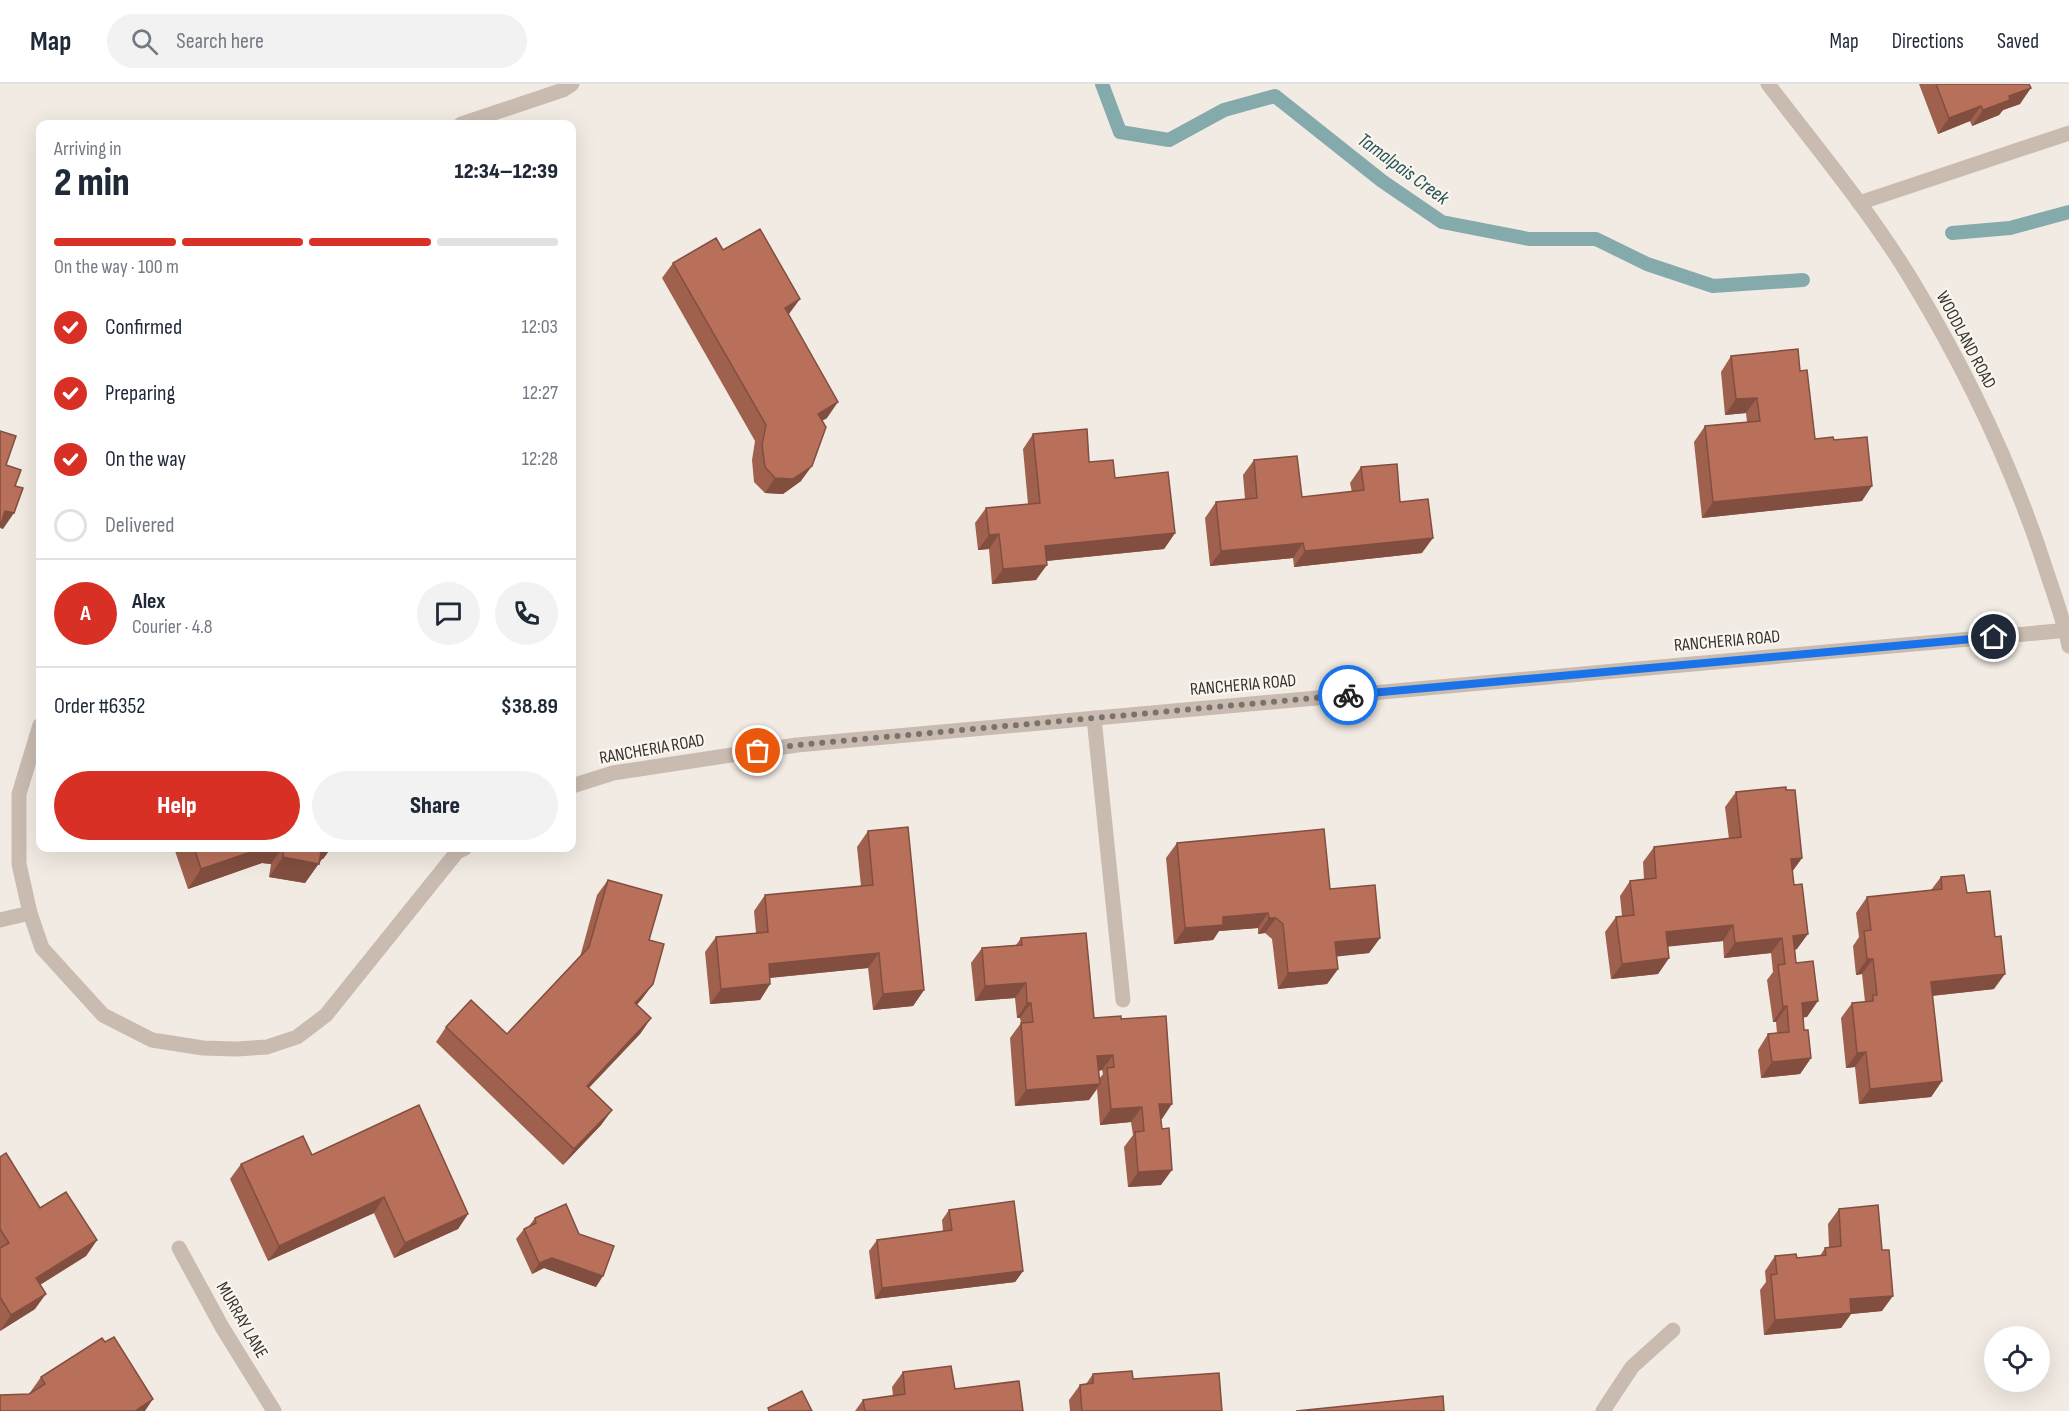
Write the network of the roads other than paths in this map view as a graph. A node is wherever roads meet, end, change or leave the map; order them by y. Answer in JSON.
{"nodes":[{"id":1,"x":572,"y":84,"type":"edge"},
{"id":2,"x":1768,"y":84,"type":"edge"},
{"id":3,"x":473,"y":120,"type":"edge"},
{"id":4,"x":2069,"y":133,"type":"edge"},
{"id":5,"x":1859,"y":203,"type":"junction"},
{"id":6,"x":2067,"y":630,"type":"edge"},
{"id":7,"x":2069,"y":646,"type":"edge"},
{"id":8,"x":1094,"y":718,"type":"junction"},
{"id":9,"x":36,"y":739,"type":"edge"},
{"id":10,"x":576,"y":785,"type":"edge"},
{"id":11,"x":457,"y":852,"type":"edge"},
{"id":12,"x":30,"y":913,"type":"junction"},
{"id":13,"x":0,"y":920,"type":"edge"},
{"id":14,"x":1123,"y":1000,"type":"dead end"},
{"id":15,"x":179,"y":1248,"type":"dead end"},
{"id":16,"x":1673,"y":1330,"type":"dead end"},
{"id":17,"x":274,"y":1411,"type":"edge"},
{"id":18,"x":1603,"y":1411,"type":"edge"}],
"edges":[{"from":1,"to":3,"type":"street"},
{"from":2,"to":5,"type":"street","name":"WOODLAND ROAD"},
{"from":4,"to":5,"type":"street"},
{"from":5,"to":6,"type":"street","name":"WOODLAND ROAD"},
{"from":6,"to":7,"type":"street","name":"WOODLAND ROAD"},
{"from":6,"to":8,"type":"street","name":"RANCHERIA ROAD"},
{"from":8,"to":10,"type":"street","name":"RANCHERIA ROAD"},
{"from":8,"to":14,"type":"street"},
{"from":9,"to":12,"type":"street"},
{"from":11,"to":12,"type":"street"},
{"from":12,"to":13,"type":"street"},
{"from":15,"to":17,"type":"street","name":"MURRAY LANE"},
{"from":16,"to":18,"type":"street"}]}
